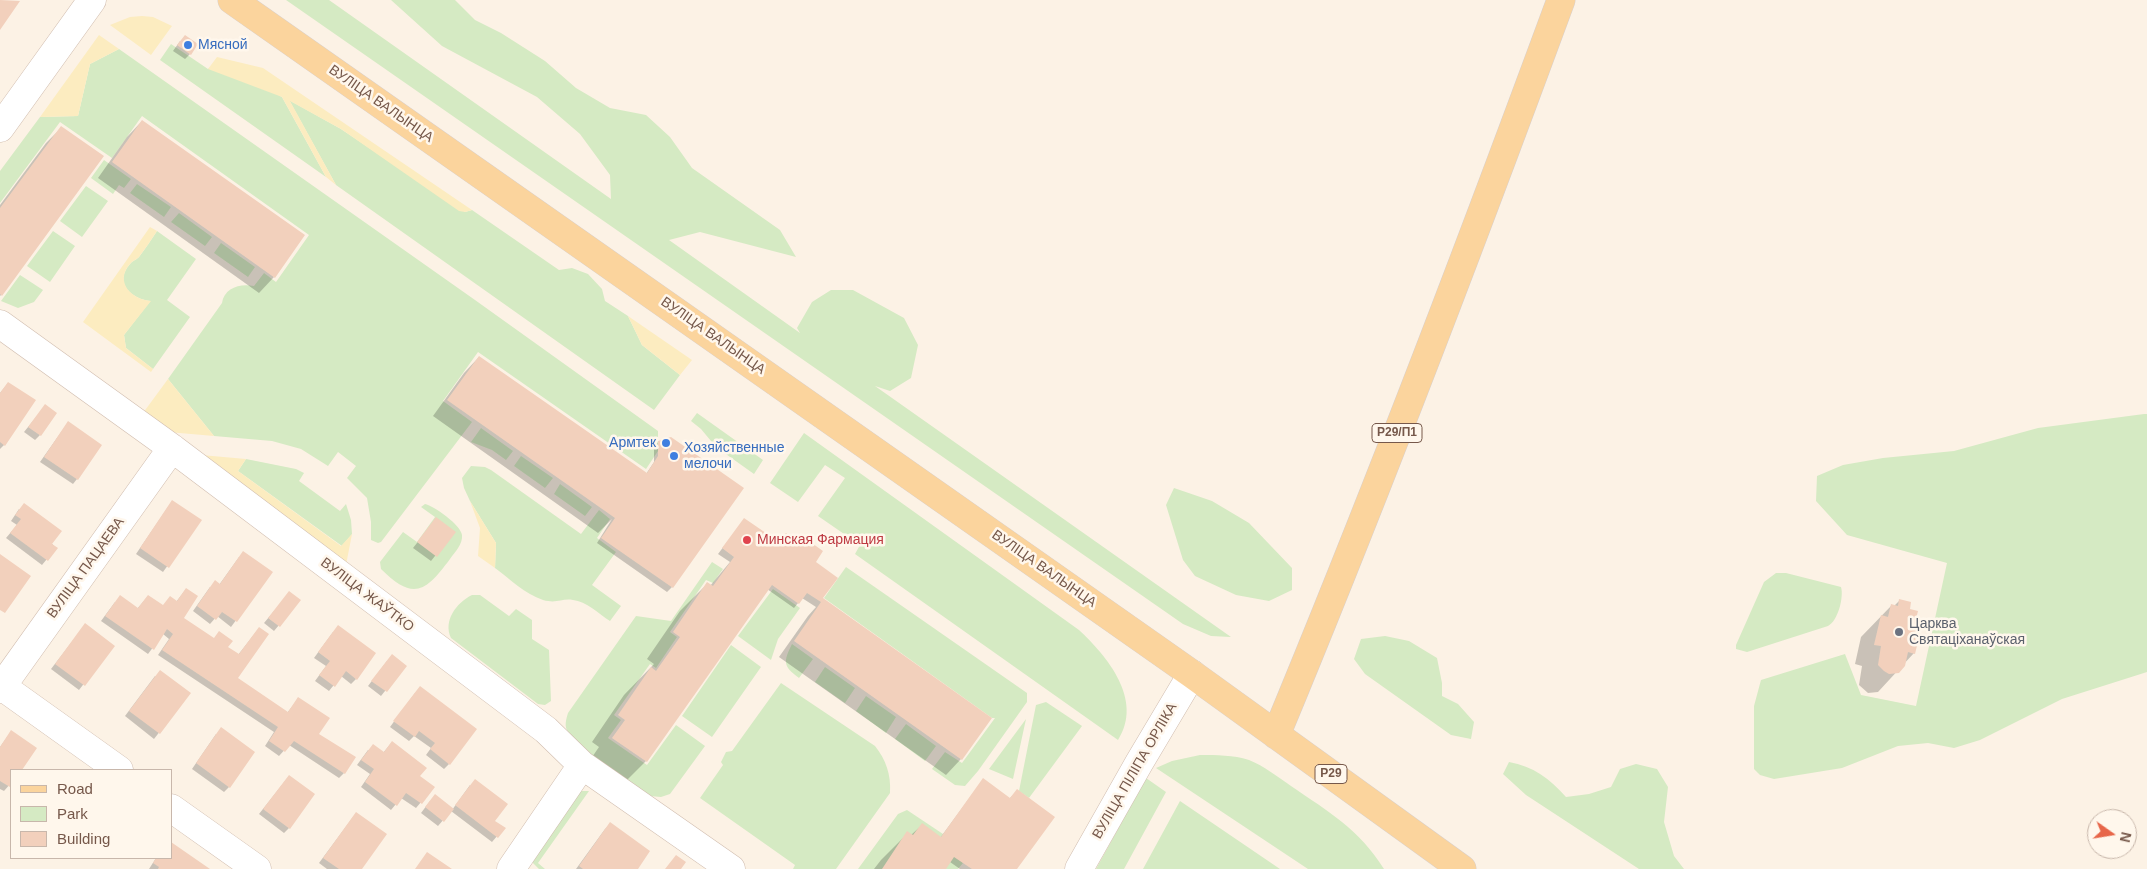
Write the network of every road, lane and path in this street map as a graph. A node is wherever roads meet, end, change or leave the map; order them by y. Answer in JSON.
{"nodes":[{"id":1,"x":92,"y":0,"type":"edge"},
{"id":2,"x":232,"y":0,"type":"edge"},
{"id":3,"x":1561,"y":0,"type":"edge"},
{"id":4,"x":0,"y":128,"type":"edge"},
{"id":5,"x":0,"y":324,"type":"edge"},
{"id":6,"x":172,"y":448,"type":"junction"},
{"id":7,"x":1192,"y":674,"type":"junction"},
{"id":8,"x":1,"y":687,"type":"edge"},
{"id":9,"x":1276,"y":735,"type":"junction"},
{"id":10,"x":582,"y":765,"type":"junction"},
{"id":11,"x":118,"y":769,"type":"edge"},
{"id":12,"x":172,"y":809,"type":"edge"},
{"id":13,"x":257,"y":869,"type":"edge"},
{"id":14,"x":511,"y":869,"type":"edge"},
{"id":15,"x":731,"y":869,"type":"edge"},
{"id":16,"x":1079,"y":869,"type":"edge"},
{"id":17,"x":1462,"y":869,"type":"edge"}],
"edges":[{"from":1,"to":4,"type":"street"},
{"from":2,"to":7,"type":"main road","name":"ВУЛІЦА ВАЛЫНЦА","number":"Р29"},
{"from":3,"to":9,"type":"main road","number":"Р29/П1"},
{"from":5,"to":6,"type":"street","name":"ВУЛІЦА ЖАЎТКО"},
{"from":6,"to":8,"type":"street","name":"ВУЛІЦА ПАЦАЕВА"},
{"from":6,"to":10,"type":"street","name":"ВУЛІЦА ЖАЎТКО"},
{"from":7,"to":9,"type":"main road","number":"Р29"},
{"from":7,"to":16,"type":"street","name":"ВУЛІЦА ПІЛІПА ОРЛІКА"},
{"from":8,"to":11,"type":"street"},
{"from":9,"to":17,"type":"main road","number":"Р29"},
{"from":10,"to":14,"type":"street"},
{"from":10,"to":15,"type":"street","name":"ВУЛІЦА ЖАЎТКО"},
{"from":12,"to":13,"type":"street"}]}
